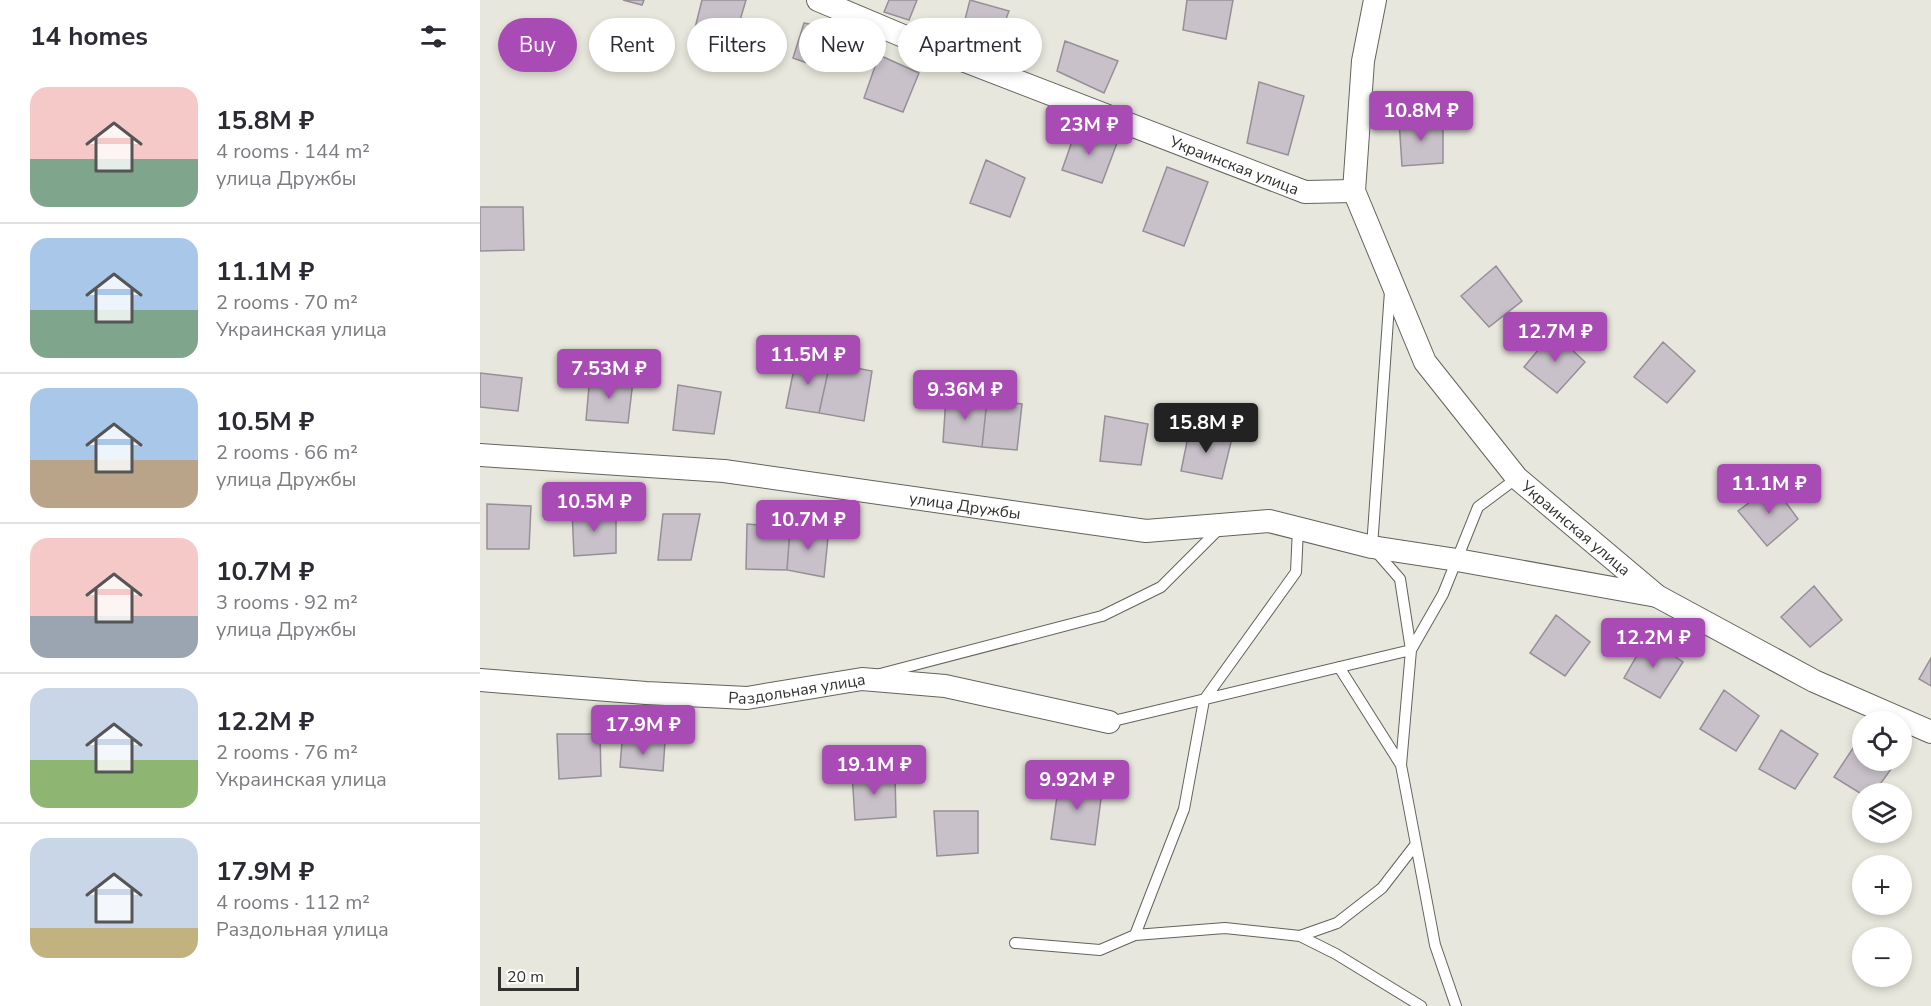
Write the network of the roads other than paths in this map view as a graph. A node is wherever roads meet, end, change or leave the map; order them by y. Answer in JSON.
{"nodes":[{"id":1,"x":818,"y":0,"type":"edge"},
{"id":2,"x":1375,"y":0,"type":"edge"},
{"id":3,"x":1354,"y":191,"type":"junction"},
{"id":4,"x":1391,"y":279,"type":"junction"},
{"id":5,"x":480,"y":455,"type":"edge"},
{"id":6,"x":1517,"y":478,"type":"junction"},
{"id":7,"x":1223,"y":525,"type":"junction"},
{"id":8,"x":1298,"y":528,"type":"junction"},
{"id":9,"x":1372,"y":547,"type":"junction"},
{"id":10,"x":1457,"y":560,"type":"junction"},
{"id":11,"x":1657,"y":596,"type":"junction"},
{"id":12,"x":1411,"y":650,"type":"junction"},
{"id":13,"x":1339,"y":667,"type":"junction"},
{"id":14,"x":862,"y":679,"type":"junction"},
{"id":15,"x":480,"y":680,"type":"edge"},
{"id":16,"x":1204,"y":700,"type":"junction"},
{"id":17,"x":1109,"y":722,"type":"joint"},
{"id":18,"x":1931,"y":732,"type":"edge"},
{"id":19,"x":1401,"y":765,"type":"junction"},
{"id":20,"x":1416,"y":844,"type":"junction"},
{"id":21,"x":1134,"y":935,"type":"junction"},
{"id":22,"x":1300,"y":936,"type":"junction"},
{"id":23,"x":1015,"y":943,"type":"dead end"},
{"id":24,"x":1421,"y":1006,"type":"edge"},
{"id":25,"x":1456,"y":1006,"type":"edge"}],
"edges":[{"from":1,"to":3,"type":"street","name":"Украинская улица"},
{"from":2,"to":3,"type":"street","name":"Украинская улица"},
{"from":3,"to":4,"type":"street","name":"Украинская улица"},
{"from":4,"to":6,"type":"street","name":"Украинская улица"},
{"from":4,"to":9,"type":"lane"},
{"from":5,"to":7,"type":"street","name":"улица Дружбы"},
{"from":6,"to":10,"type":"lane"},
{"from":6,"to":11,"type":"street","name":"Украинская улица"},
{"from":7,"to":8,"type":"street","name":"улица Дружбы"},
{"from":7,"to":14,"type":"lane"},
{"from":8,"to":9,"type":"street","name":"улица Дружбы"},
{"from":8,"to":16,"type":"lane"},
{"from":9,"to":10,"type":"street","name":"улица Дружбы"},
{"from":9,"to":12,"type":"lane"},
{"from":10,"to":11,"type":"street","name":"улица Дружбы"},
{"from":10,"to":12,"type":"lane"},
{"from":11,"to":18,"type":"street","name":"Украинская улица"},
{"from":12,"to":13,"type":"lane"},
{"from":12,"to":19,"type":"lane"},
{"from":13,"to":16,"type":"lane"},
{"from":13,"to":19,"type":"lane"},
{"from":14,"to":15,"type":"street","name":"Раздольная улица"},
{"from":14,"to":17,"type":"street","name":"Раздольная улица"},
{"from":16,"to":17,"type":"lane"},
{"from":16,"to":21,"type":"lane"},
{"from":19,"to":20,"type":"lane"},
{"from":20,"to":22,"type":"lane"},
{"from":20,"to":25,"type":"lane"},
{"from":21,"to":22,"type":"lane"},
{"from":21,"to":23,"type":"lane"},
{"from":22,"to":24,"type":"lane"}]}
